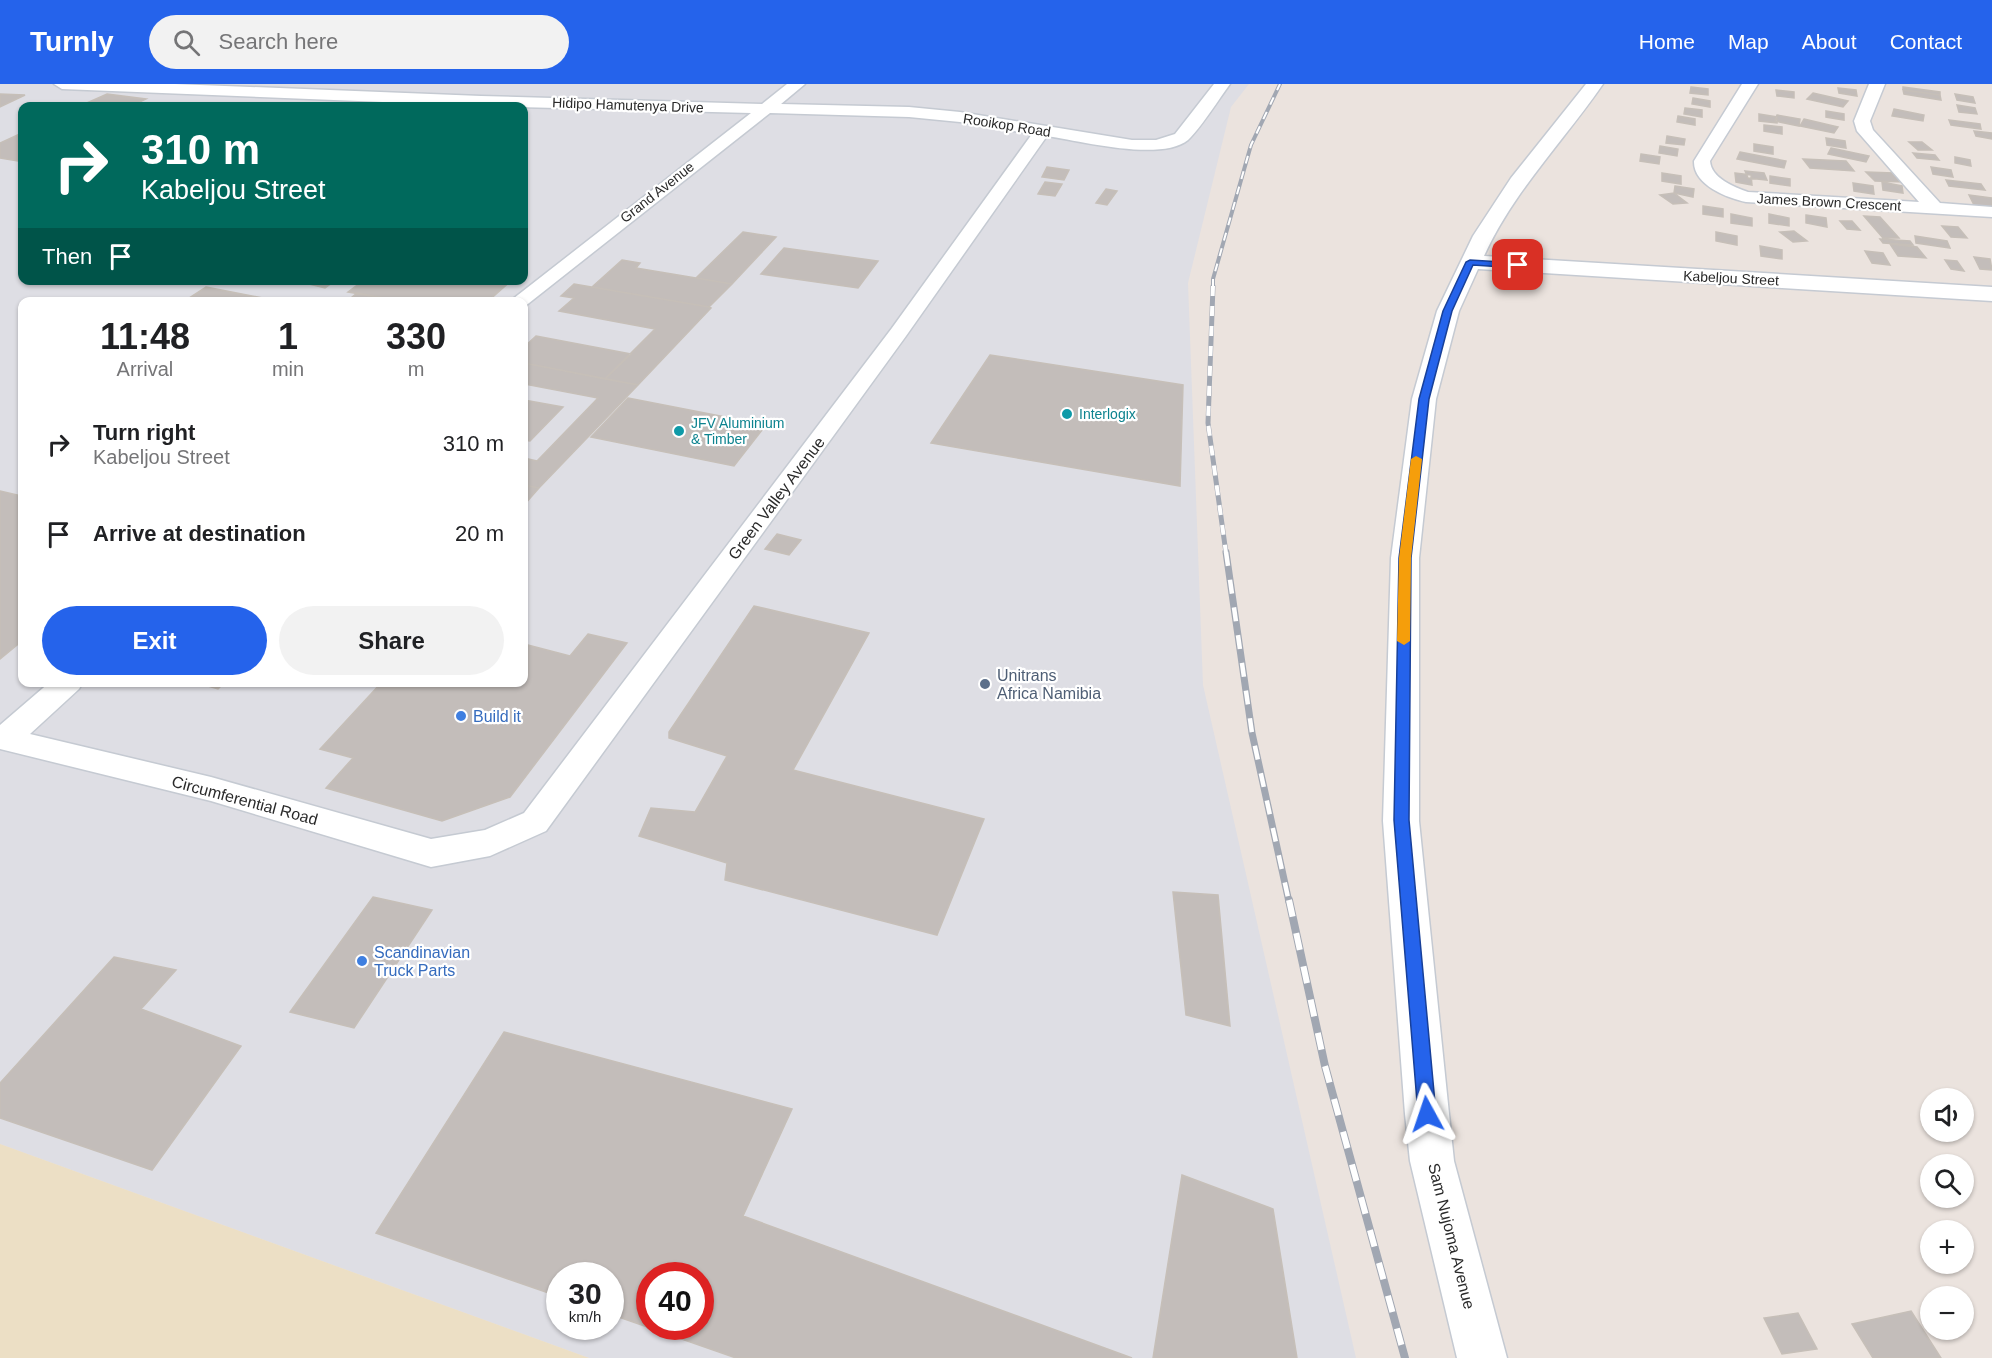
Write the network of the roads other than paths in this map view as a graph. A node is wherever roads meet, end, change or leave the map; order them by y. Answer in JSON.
{"nodes":[{"id":1,"x":62,"y":84,"type":"edge"},
{"id":2,"x":797,"y":84,"type":"edge"},
{"id":3,"x":1222,"y":84,"type":"edge"},
{"id":4,"x":1595,"y":84,"type":"edge"},
{"id":5,"x":1750,"y":84,"type":"edge"},
{"id":6,"x":1877,"y":84,"type":"edge"},
{"id":7,"x":516,"y":102,"type":"edge"},
{"id":8,"x":528,"y":102,"type":"edge"},
{"id":9,"x":763,"y":109,"type":"junction"},
{"id":10,"x":1042,"y":131,"type":"junction"},
{"id":11,"x":1934,"y":208,"type":"junction"},
{"id":12,"x":1992,"y":212,"type":"edge"},
{"id":13,"x":1470,"y":262,"type":"junction"},
{"id":14,"x":1992,"y":294,"type":"edge"},
{"id":15,"x":525,"y":297,"type":"edge"},
{"id":16,"x":63,"y":687,"type":"edge"},
{"id":17,"x":2,"y":738,"type":"edge"},
{"id":18,"x":490,"y":843,"type":"joint"},
{"id":19,"x":1482,"y":1358,"type":"edge"}],
"edges":[{"from":1,"to":7,"type":"street","name":"Hidipo Hamutenya Drive"},
{"from":2,"to":9,"type":"street","name":"Grand Avenue"},
{"from":3,"to":10,"type":"street","name":"Rooikop Road"},
{"from":4,"to":13,"type":"street","name":"Sam Nujoma Avenue"},
{"from":5,"to":11,"type":"street","name":"James Brown Crescent"},
{"from":6,"to":11,"type":"street"},
{"from":8,"to":9,"type":"street","name":"Hidipo Hamutenya Drive"},
{"from":9,"to":10,"type":"street","name":"Rooikop Road"},
{"from":9,"to":15,"type":"street","name":"Grand Avenue"},
{"from":10,"to":18,"type":"street","name":"Green Valley Avenue"},
{"from":11,"to":12,"type":"street","name":"James Brown Crescent"},
{"from":13,"to":14,"type":"street","name":"Kabeljou Street"},
{"from":13,"to":19,"type":"street","name":"Sam Nujoma Avenue"},
{"from":16,"to":17,"type":"street"},
{"from":17,"to":18,"type":"street","name":"Circumferential Road"}]}
